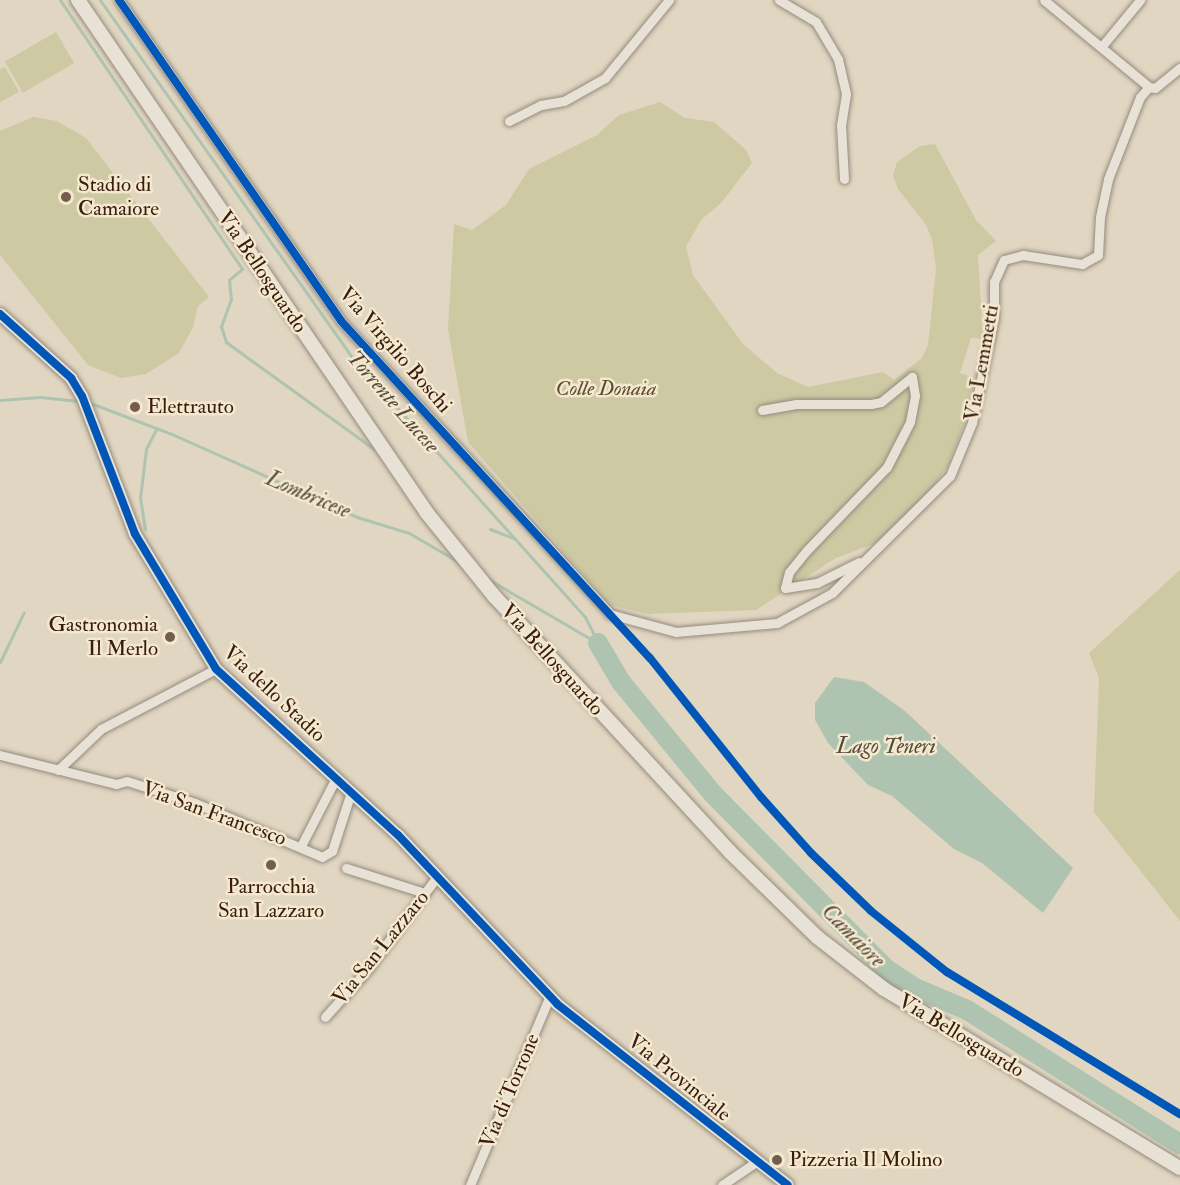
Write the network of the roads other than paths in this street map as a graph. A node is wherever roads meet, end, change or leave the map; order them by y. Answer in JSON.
{"nodes":[{"id":1,"x":78,"y":0,"type":"edge"},
{"id":2,"x":119,"y":0,"type":"edge"},
{"id":3,"x":669,"y":0,"type":"edge"},
{"id":4,"x":779,"y":0,"type":"edge"},
{"id":5,"x":1044,"y":0,"type":"edge"},
{"id":6,"x":1140,"y":0,"type":"edge"},
{"id":7,"x":1102,"y":46,"type":"junction"},
{"id":8,"x":1180,"y":68,"type":"edge"},
{"id":9,"x":1149,"y":87,"type":"junction"},
{"id":10,"x":509,"y":121,"type":"dead end"},
{"id":11,"x":844,"y":179,"type":"dead end"},
{"id":12,"x":0,"y":314,"type":"edge"},
{"id":13,"x":762,"y":411,"type":"dead end"},
{"id":14,"x":864,"y":560,"type":"junction"},
{"id":15,"x":609,"y":614,"type":"joint"},
{"id":16,"x":216,"y":669,"type":"junction"},
{"id":17,"x":0,"y":756,"type":"edge"},
{"id":18,"x":58,"y":770,"type":"junction"},
{"id":19,"x":336,"y":778,"type":"junction"},
{"id":20,"x":351,"y":792,"type":"junction"},
{"id":21,"x":301,"y":846,"type":"junction"},
{"id":22,"x":346,"y":868,"type":"dead end"},
{"id":23,"x":436,"y":878,"type":"junction"},
{"id":24,"x":424,"y":893,"type":"junction"},
{"id":25,"x":550,"y":996,"type":"junction"},
{"id":26,"x":325,"y":1017,"type":"dead end"},
{"id":27,"x":756,"y":1162,"type":"junction"},
{"id":28,"x":1180,"y":1168,"type":"edge"},
{"id":29,"x":470,"y":1185,"type":"edge"},
{"id":30,"x":722,"y":1185,"type":"edge"},
{"id":31,"x":788,"y":1185,"type":"edge"}],
"edges":[{"from":1,"to":28,"type":"main road","name":"Via Bellosguardo"},
{"from":2,"to":15,"type":"street","name":"Via Virgilio Boschi"},
{"from":3,"to":10,"type":"street"},
{"from":4,"to":11,"type":"street"},
{"from":5,"to":7,"type":"street"},
{"from":6,"to":7,"type":"street"},
{"from":7,"to":9,"type":"street"},
{"from":8,"to":9,"type":"street"},
{"from":9,"to":14,"type":"street","name":"Via Lemmetti"},
{"from":12,"to":16,"type":"street","name":"Via dello Stadio"},
{"from":13,"to":14,"type":"street"},
{"from":14,"to":15,"type":"street","name":"Via Lemmetti"},
{"from":16,"to":18,"type":"street"},
{"from":16,"to":19,"type":"street","name":"Via dello Stadio"},
{"from":17,"to":18,"type":"street","name":"Via San Francesco"},
{"from":18,"to":21,"type":"street","name":"Via San Francesco"},
{"from":19,"to":20,"type":"street","name":"Via dello Stadio"},
{"from":19,"to":21,"type":"street"},
{"from":20,"to":21,"type":"street","name":"Via San Francesco"},
{"from":20,"to":23,"type":"street","name":"Via dello Stadio"},
{"from":22,"to":24,"type":"street"},
{"from":23,"to":24,"type":"street","name":"Via San Lazzaro"},
{"from":23,"to":25,"type":"street","name":"Via dello Stadio"},
{"from":24,"to":26,"type":"street","name":"Via San Lazzaro"},
{"from":25,"to":27,"type":"street","name":"Via Provinciale"},
{"from":25,"to":29,"type":"street","name":"Via di Torrone"},
{"from":27,"to":30,"type":"street"},
{"from":27,"to":31,"type":"street","name":"Via Provinciale"}]}
